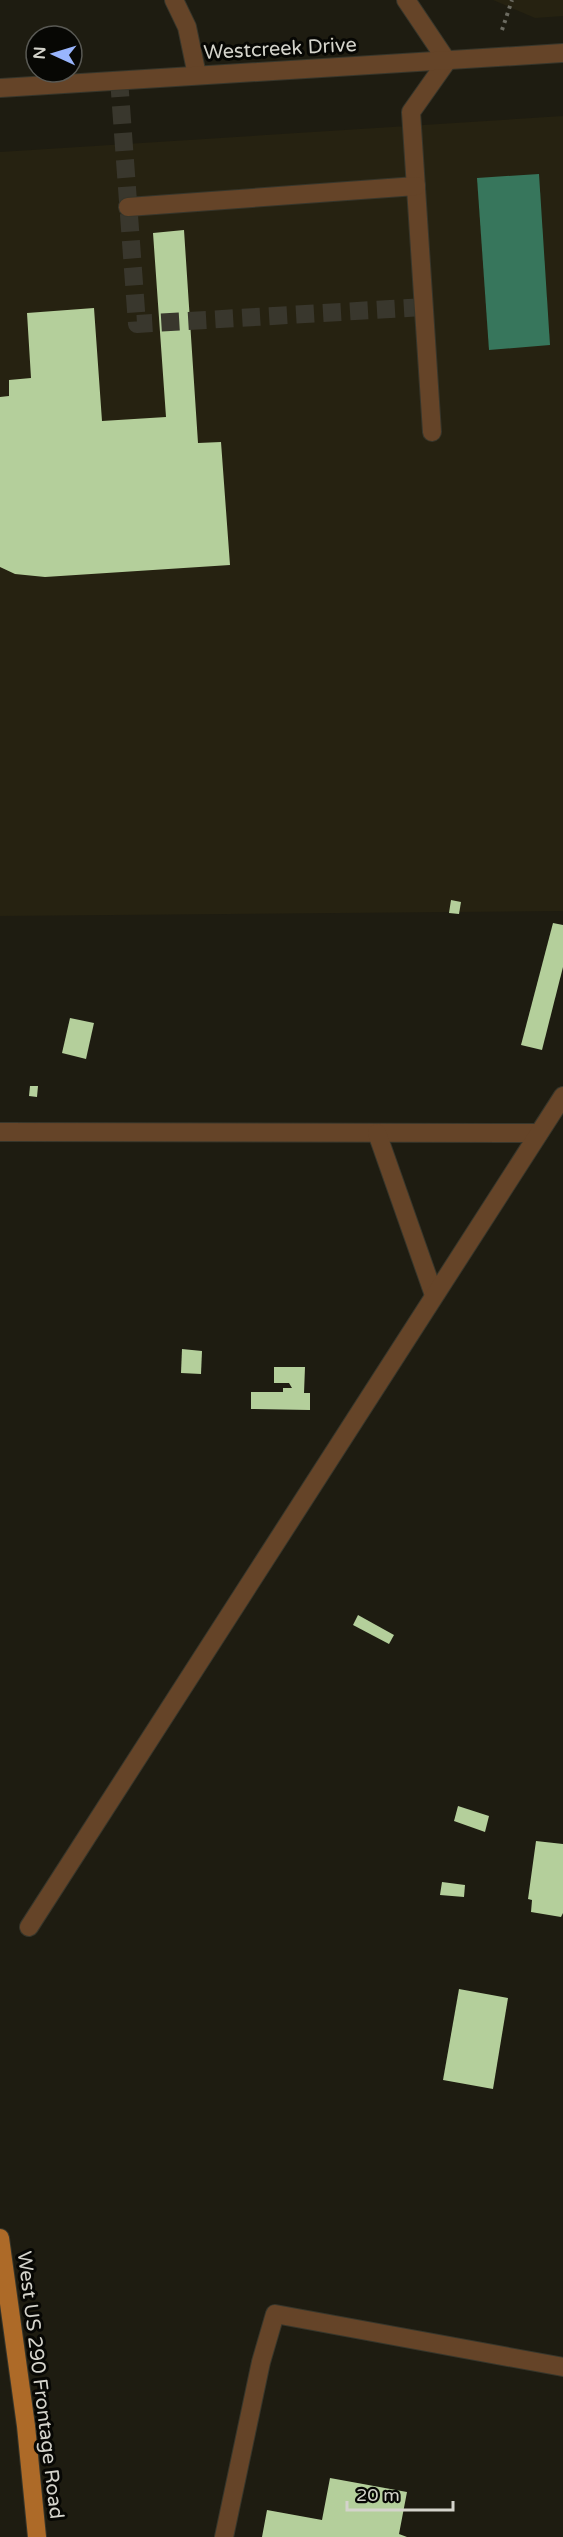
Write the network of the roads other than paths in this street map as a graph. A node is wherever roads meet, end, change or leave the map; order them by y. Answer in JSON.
{"nodes":[{"id":1,"x":174,"y":0,"type":"edge"},
{"id":2,"x":406,"y":0,"type":"edge"},
{"id":3,"x":563,"y":53,"type":"edge"},
{"id":4,"x":447,"y":61,"type":"junction"},
{"id":5,"x":197,"y":75,"type":"junction"},
{"id":6,"x":0,"y":88,"type":"edge"},
{"id":7,"x":416,"y":186,"type":"junction"},
{"id":8,"x":128,"y":207,"type":"dead end"},
{"id":9,"x":432,"y":432,"type":"dead end"},
{"id":10,"x":563,"y":1096,"type":"edge"},
{"id":11,"x":0,"y":1132,"type":"edge"},
{"id":12,"x":377,"y":1133,"type":"junction"},
{"id":13,"x":539,"y":1133,"type":"junction"},
{"id":14,"x":434,"y":1295,"type":"junction"},
{"id":15,"x":29,"y":1927,"type":"dead end"},
{"id":16,"x":0,"y":2238,"type":"edge"},
{"id":17,"x":563,"y":2367,"type":"edge"},
{"id":18,"x":37,"y":2537,"type":"edge"},
{"id":19,"x":224,"y":2537,"type":"edge"}],
"edges":[{"from":1,"to":5,"type":"street"},
{"from":2,"to":4,"type":"street"},
{"from":3,"to":4,"type":"street","name":"Westcreek Drive"},
{"from":4,"to":5,"type":"street","name":"Westcreek Drive"},
{"from":4,"to":7,"type":"street"},
{"from":5,"to":6,"type":"street","name":"Westcreek Drive"},
{"from":7,"to":8,"type":"street"},
{"from":7,"to":9,"type":"street"},
{"from":10,"to":13,"type":"street"},
{"from":11,"to":12,"type":"street"},
{"from":12,"to":13,"type":"street"},
{"from":12,"to":14,"type":"street"},
{"from":13,"to":14,"type":"street"},
{"from":14,"to":15,"type":"street"},
{"from":16,"to":18,"type":"main road","name":"West US 290 Frontage Road"},
{"from":17,"to":19,"type":"street"}]}
